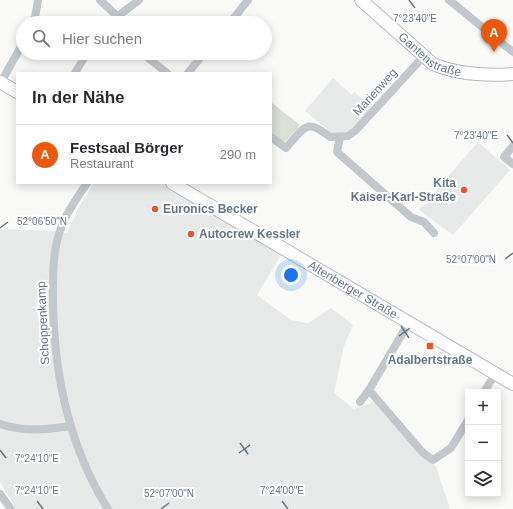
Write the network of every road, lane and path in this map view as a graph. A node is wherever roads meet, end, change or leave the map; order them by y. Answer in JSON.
{"nodes":[{"id":1,"x":38,"y":0,"type":"edge"},
{"id":2,"x":100,"y":0,"type":"edge"},
{"id":3,"x":140,"y":0,"type":"edge"},
{"id":4,"x":248,"y":0,"type":"edge"},
{"id":5,"x":361,"y":0,"type":"edge"},
{"id":6,"x":449,"y":0,"type":"edge"},
{"id":7,"x":35,"y":16,"type":"edge"},
{"id":8,"x":118,"y":16,"type":"joint"},
{"id":9,"x":235,"y":16,"type":"edge"},
{"id":10,"x":513,"y":52,"type":"edge"},
{"id":11,"x":16,"y":54,"type":"edge"},
{"id":12,"x":423,"y":57,"type":"junction"},
{"id":13,"x":82,"y":60,"type":"edge"},
{"id":14,"x":151,"y":60,"type":"edge"},
{"id":15,"x":198,"y":60,"type":"edge"},
{"id":16,"x":76,"y":72,"type":"edge"},
{"id":17,"x":166,"y":72,"type":"edge"},
{"id":18,"x":189,"y":72,"type":"edge"},
{"id":19,"x":513,"y":74,"type":"edge"},
{"id":20,"x":0,"y":82,"type":"edge"},
{"id":21,"x":16,"y":91,"type":"edge"},
{"id":22,"x":340,"y":137,"type":"junction"},
{"id":23,"x":272,"y":138,"type":"edge"},
{"id":24,"x":513,"y":146,"type":"edge"},
{"id":25,"x":513,"y":164,"type":"edge"},
{"id":26,"x":86,"y":184,"type":"edge"},
{"id":27,"x":174,"y":184,"type":"edge"},
{"id":28,"x":434,"y":233,"type":"dead end"},
{"id":29,"x":408,"y":324,"type":"junction"},
{"id":30,"x":495,"y":374,"type":"junction"},
{"id":31,"x":513,"y":384,"type":"edge"},
{"id":32,"x":486,"y":389,"type":"edge"},
{"id":33,"x":369,"y":390,"type":"junction"},
{"id":34,"x":360,"y":402,"type":"dead end"},
{"id":35,"x":0,"y":424,"type":"edge"},
{"id":36,"x":465,"y":425,"type":"edge"},
{"id":37,"x":71,"y":426,"type":"junction"},
{"id":38,"x":1,"y":498,"type":"edge"},
{"id":39,"x":10,"y":509,"type":"edge"},
{"id":40,"x":108,"y":509,"type":"edge"}],
"edges":[{"from":1,"to":7,"type":"street"},
{"from":2,"to":8,"type":"street"},
{"from":3,"to":8,"type":"street"},
{"from":4,"to":9,"type":"street"},
{"from":5,"to":12,"type":"main road","name":"Gantenstraße"},
{"from":6,"to":10,"type":"street"},
{"from":11,"to":20,"type":"street"},
{"from":12,"to":19,"type":"main road","name":"Gantenstraße"},
{"from":12,"to":22,"type":"street","name":"Marienweg"},
{"from":13,"to":16,"type":"street"},
{"from":14,"to":17,"type":"street"},
{"from":15,"to":18,"type":"street"},
{"from":20,"to":21,"type":"main road"},
{"from":22,"to":23,"type":"street"},
{"from":22,"to":28,"type":"street"},
{"from":24,"to":25,"type":"street"},
{"from":26,"to":37,"type":"street","name":"Schoppenkamp"},
{"from":27,"to":29,"type":"main road","name":"Altenberger Straße"},
{"from":29,"to":30,"type":"main road","name":"Altenberger Straße"},
{"from":29,"to":33,"type":"street"},
{"from":30,"to":31,"type":"main road","name":"Altenberger Straße"},
{"from":30,"to":32,"type":"street"},
{"from":33,"to":34,"type":"street"},
{"from":33,"to":36,"type":"street"},
{"from":35,"to":37,"type":"street"},
{"from":37,"to":40,"type":"street","name":"Schoppenkamp"},
{"from":38,"to":39,"type":"street"}]}
